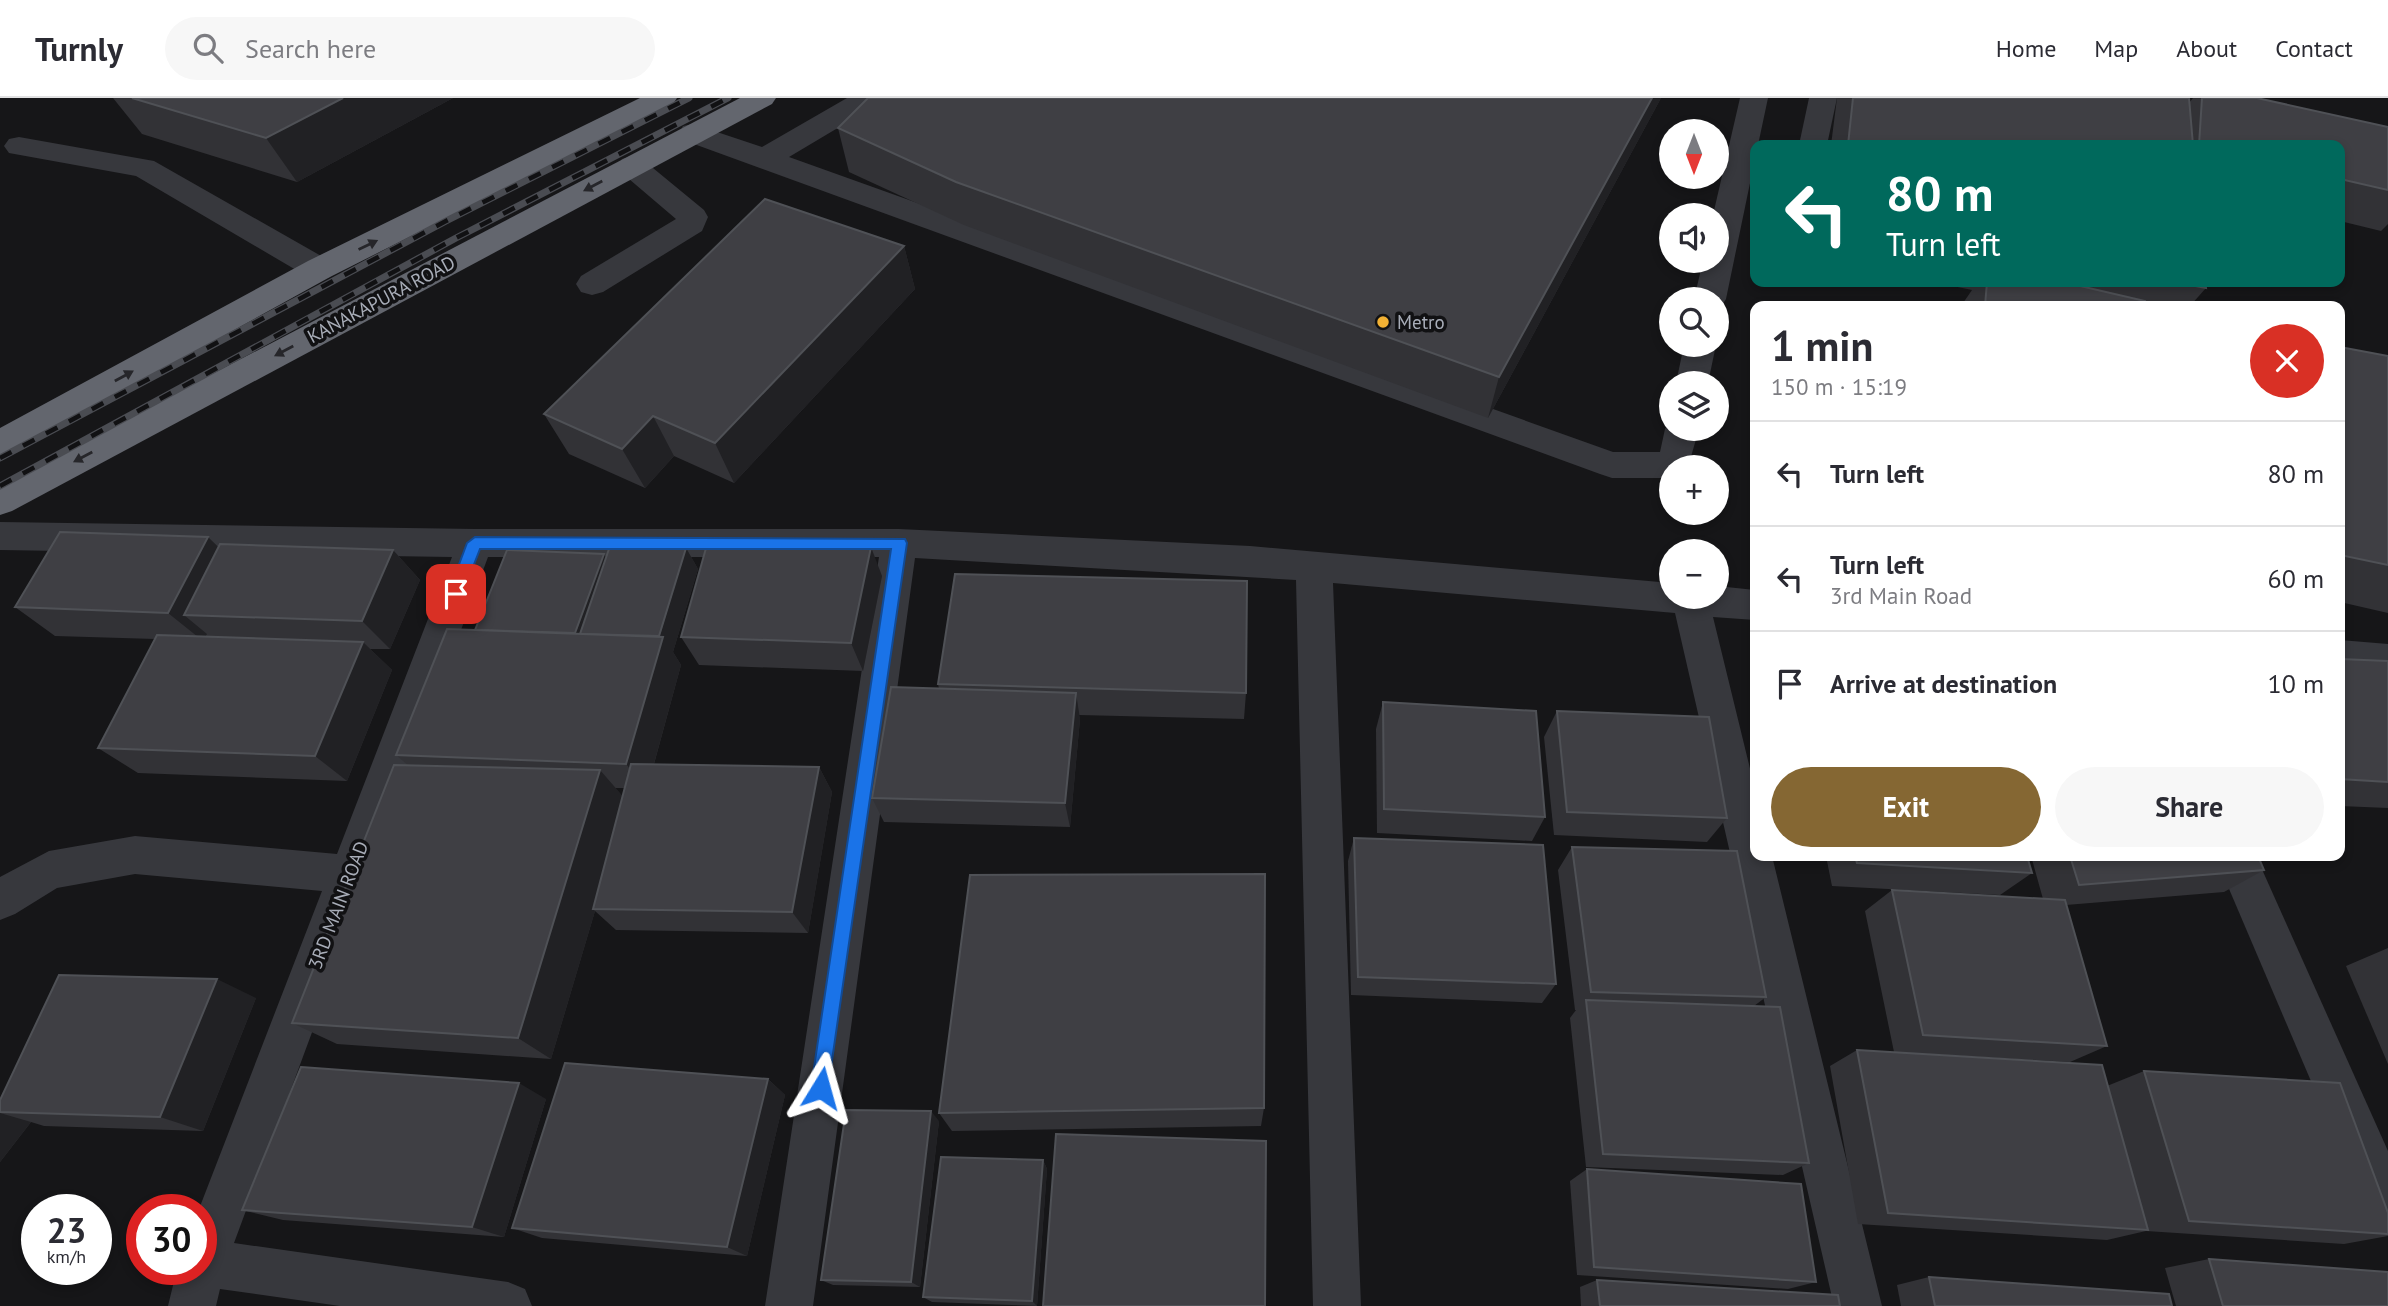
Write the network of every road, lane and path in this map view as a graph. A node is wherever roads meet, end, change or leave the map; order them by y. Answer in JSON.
{"nodes":[{"id":1,"x":663,"y":98,"type":"edge"},
{"id":2,"x":762,"y":98,"type":"edge"},
{"id":3,"x":868,"y":98,"type":"edge"},
{"id":4,"x":1754,"y":98,"type":"edge"},
{"id":5,"x":1823,"y":98,"type":"edge"},
{"id":6,"x":693,"y":133,"type":"junction"},
{"id":7,"x":1814,"y":140,"type":"edge"},
{"id":8,"x":19,"y":146,"type":"dead end"},
{"id":9,"x":764,"y":159,"type":"junction"},
{"id":10,"x":632,"y":166,"type":"junction"},
{"id":11,"x":319,"y":269,"type":"junction"},
{"id":12,"x":592,"y":284,"type":"dead end"},
{"id":13,"x":1713,"y":287,"type":"edge"},
{"id":14,"x":1679,"y":441,"type":"edge"},
{"id":15,"x":0,"y":444,"type":"edge"},
{"id":16,"x":0,"y":502,"type":"edge"},
{"id":17,"x":0,"y":537,"type":"edge"},
{"id":18,"x":475,"y":543,"type":"junction"},
{"id":19,"x":899,"y":543,"type":"junction"},
{"id":20,"x":1314,"y":567,"type":"junction"},
{"id":21,"x":1659,"y":596,"type":"edge"},
{"id":22,"x":1729,"y":603,"type":"edge"},
{"id":23,"x":1750,"y":605,"type":"edge"},
{"id":24,"x":1692,"y":609,"type":"edge"},
{"id":25,"x":2345,"y":656,"type":"edge"},
{"id":26,"x":2388,"y":660,"type":"edge"},
{"id":27,"x":1750,"y":852,"type":"edge"},
{"id":28,"x":1752,"y":861,"type":"edge"},
{"id":29,"x":2237,"y":861,"type":"edge"},
{"id":30,"x":350,"y":874,"type":"junction"},
{"id":31,"x":0,"y":900,"type":"edge"},
{"id":32,"x":2388,"y":1205,"type":"edge"},
{"id":33,"x":217,"y":1228,"type":"edge"},
{"id":34,"x":217,"y":1278,"type":"edge"},
{"id":35,"x":508,"y":1306,"type":"edge"},
{"id":36,"x":789,"y":1306,"type":"edge"},
{"id":37,"x":1338,"y":1306,"type":"edge"},
{"id":38,"x":1858,"y":1306,"type":"edge"}],
"edges":[{"from":11,"to":1,"type":"highway","one_way":true},
{"from":2,"to":6,"type":"highway","name":"KANAKAPURA ROAD"},
{"from":3,"to":9,"type":"street"},
{"from":4,"to":13,"type":"street"},
{"from":5,"to":7,"type":"street"},
{"from":6,"to":9,"type":"street"},
{"from":6,"to":10,"type":"highway","name":"KANAKAPURA ROAD"},
{"from":8,"to":11,"type":"street"},
{"from":9,"to":14,"type":"street"},
{"from":10,"to":12,"type":"street"},
{"from":10,"to":16,"type":"highway","name":"KANAKAPURA ROAD","one_way":true},
{"from":15,"to":11,"type":"highway","one_way":true},
{"from":17,"to":18,"type":"street"},
{"from":18,"to":19,"type":"street"},
{"from":18,"to":30,"type":"street","name":"3RD MAIN ROAD"},
{"from":19,"to":20,"type":"street"},
{"from":19,"to":36,"type":"street"},
{"from":20,"to":21,"type":"street"},
{"from":20,"to":37,"type":"street"},
{"from":22,"to":23,"type":"street"},
{"from":24,"to":27,"type":"street"},
{"from":25,"to":26,"type":"street"},
{"from":28,"to":38,"type":"street"},
{"from":29,"to":32,"type":"street"},
{"from":30,"to":31,"type":"street"},
{"from":30,"to":33,"type":"street","name":"3RD MAIN ROAD"},
{"from":34,"to":35,"type":"street"}]}
